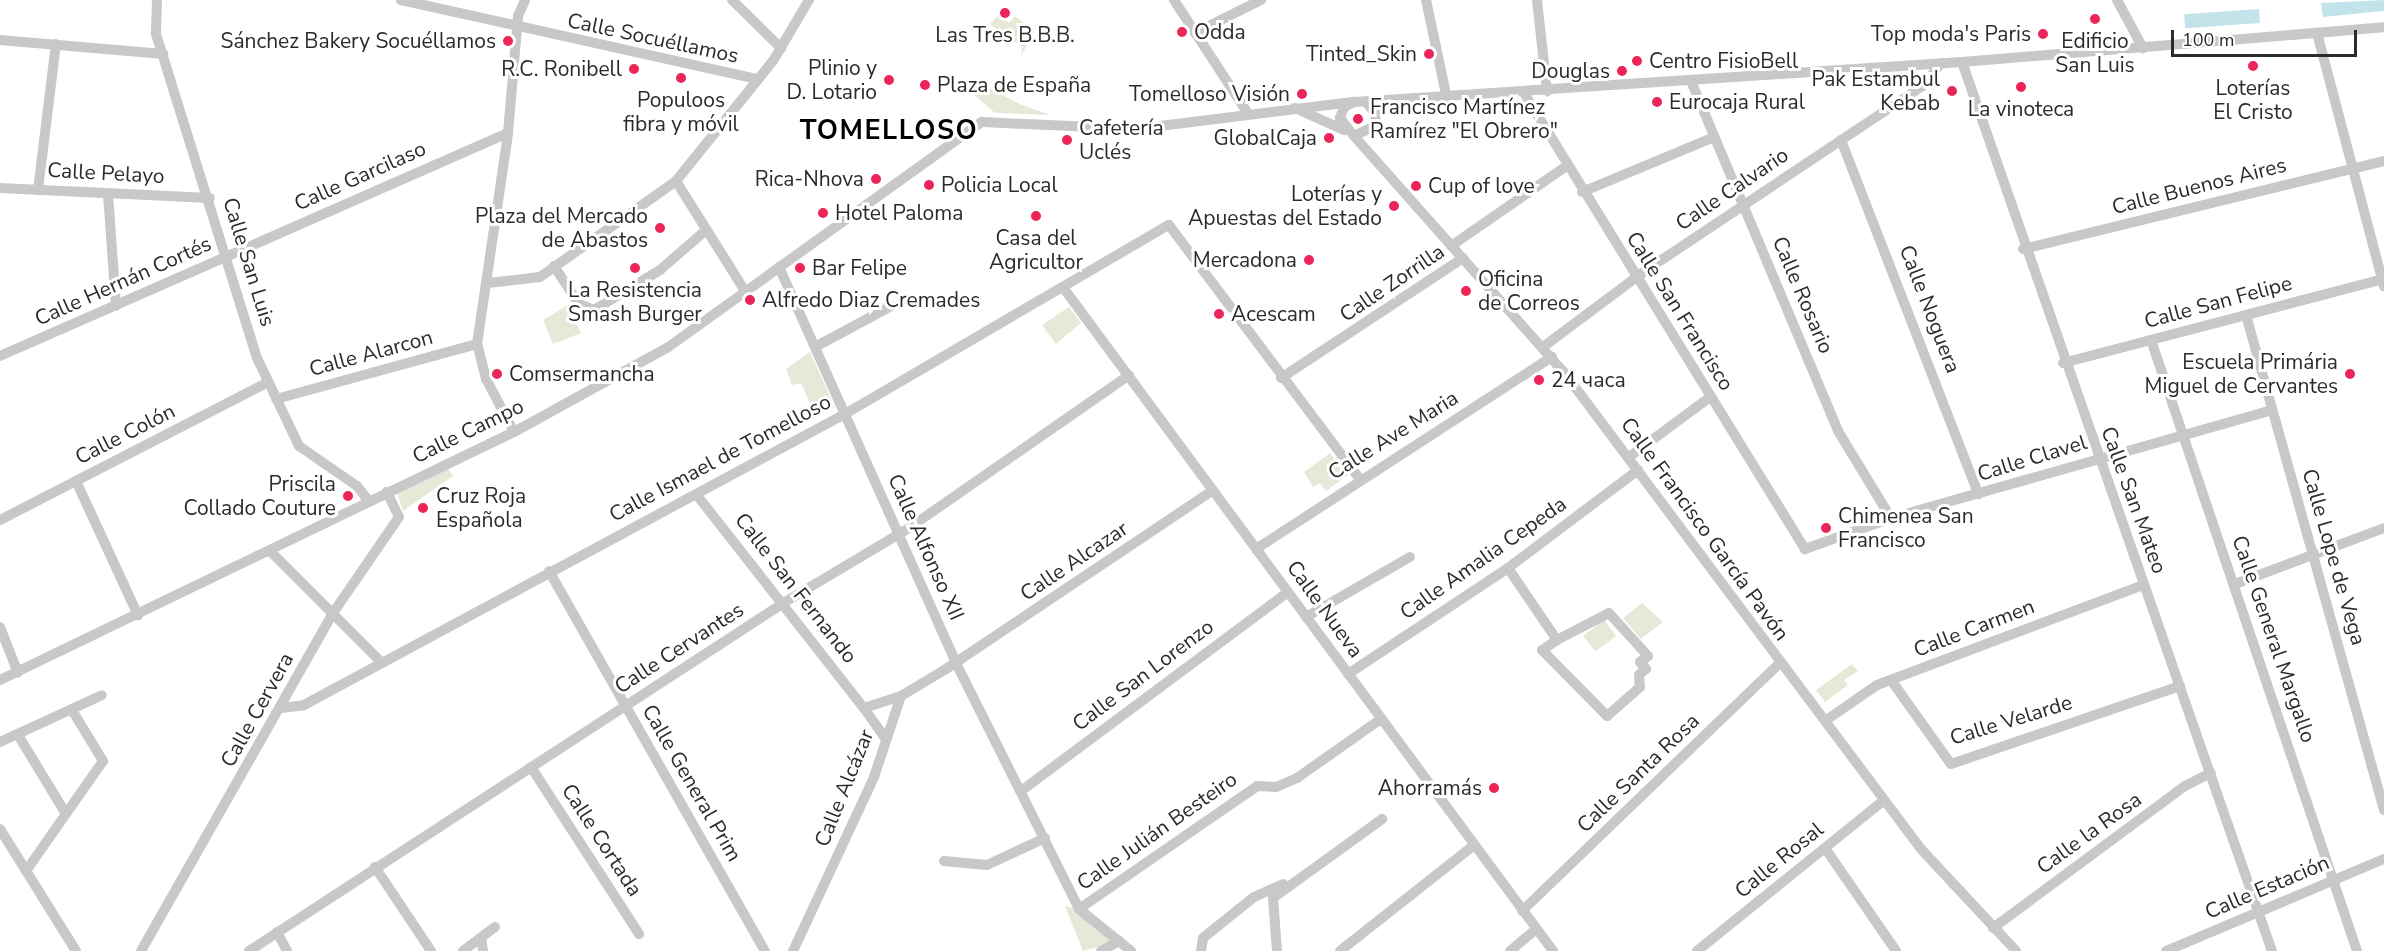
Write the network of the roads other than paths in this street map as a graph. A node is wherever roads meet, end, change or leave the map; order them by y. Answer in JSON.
{"nodes":[{"id":1,"x":158,"y":0,"type":"edge"},
{"id":2,"x":402,"y":0,"type":"edge"},
{"id":3,"x":525,"y":0,"type":"edge"},
{"id":4,"x":732,"y":0,"type":"edge"},
{"id":5,"x":809,"y":0,"type":"edge"},
{"id":6,"x":1174,"y":0,"type":"edge"},
{"id":7,"x":1261,"y":0,"type":"edge"},
{"id":8,"x":1426,"y":0,"type":"edge"},
{"id":9,"x":1537,"y":0,"type":"edge"},
{"id":10,"x":2117,"y":0,"type":"edge"},
{"id":11,"x":2384,"y":27,"type":"edge"},
{"id":12,"x":516,"y":30,"type":"junction"},
{"id":13,"x":1195,"y":33,"type":"junction"},
{"id":14,"x":2317,"y":33,"type":"junction"},
{"id":15,"x":0,"y":40,"type":"edge"},
{"id":16,"x":56,"y":44,"type":"junction"},
{"id":17,"x":781,"y":48,"type":"junction"},
{"id":18,"x":2143,"y":48,"type":"junction"},
{"id":19,"x":163,"y":54,"type":"junction"},
{"id":20,"x":1962,"y":62,"type":"junction"},
{"id":21,"x":1941,"y":63,"type":"junction"},
{"id":22,"x":756,"y":79,"type":"junction"},
{"id":23,"x":1691,"y":81,"type":"junction"},
{"id":24,"x":1547,"y":91,"type":"junction"},
{"id":25,"x":1524,"y":93,"type":"junction"},
{"id":26,"x":1447,"y":99,"type":"junction"},
{"id":27,"x":1354,"y":102,"type":"junction"},
{"id":28,"x":1366,"y":102,"type":"junction"},
{"id":29,"x":1295,"y":108,"type":"junction"},
{"id":30,"x":1247,"y":112,"type":"junction"},
{"id":31,"x":1344,"y":130,"type":"junction"},
{"id":32,"x":508,"y":133,"type":"junction"},
{"id":33,"x":1354,"y":136,"type":"junction"},
{"id":34,"x":1714,"y":137,"type":"junction"},
{"id":35,"x":1841,"y":140,"type":"junction"},
{"id":36,"x":2384,"y":161,"type":"edge"},
{"id":37,"x":1565,"y":167,"type":"junction"},
{"id":38,"x":2353,"y":169,"type":"junction"},
{"id":39,"x":676,"y":182,"type":"junction"},
{"id":40,"x":0,"y":188,"type":"edge"},
{"id":41,"x":38,"y":190,"type":"junction"},
{"id":42,"x":1582,"y":192,"type":"junction"},
{"id":43,"x":108,"y":194,"type":"junction"},
{"id":44,"x":210,"y":198,"type":"junction"},
{"id":45,"x":1742,"y":206,"type":"junction"},
{"id":46,"x":706,"y":230,"type":"junction"},
{"id":47,"x":1451,"y":246,"type":"junction"},
{"id":48,"x":2023,"y":249,"type":"junction"},
{"id":49,"x":228,"y":256,"type":"junction"},
{"id":50,"x":1463,"y":258,"type":"junction"},
{"id":51,"x":554,"y":266,"type":"junction"},
{"id":52,"x":779,"y":267,"type":"junction"},
{"id":53,"x":1637,"y":277,"type":"junction"},
{"id":54,"x":2383,"y":281,"type":"edge"},
{"id":55,"x":488,"y":283,"type":"junction"},
{"id":56,"x":1065,"y":290,"type":"junction"},
{"id":57,"x":745,"y":291,"type":"junction"},
{"id":58,"x":116,"y":306,"type":"junction"},
{"id":59,"x":891,"y":306,"type":"dead end"},
{"id":60,"x":2246,"y":315,"type":"junction"},
{"id":61,"x":2151,"y":340,"type":"junction"},
{"id":62,"x":477,"y":344,"type":"junction"},
{"id":63,"x":815,"y":347,"type":"junction"},
{"id":64,"x":1543,"y":347,"type":"junction"},
{"id":65,"x":0,"y":356,"type":"edge"},
{"id":66,"x":1552,"y":357,"type":"junction"},
{"id":67,"x":2062,"y":363,"type":"junction"},
{"id":68,"x":1129,"y":375,"type":"junction"},
{"id":69,"x":1281,"y":378,"type":"junction"},
{"id":70,"x":268,"y":382,"type":"junction"},
{"id":71,"x":1710,"y":398,"type":"junction"},
{"id":72,"x":276,"y":399,"type":"junction"},
{"id":73,"x":2272,"y":410,"type":"junction"},
{"id":74,"x":845,"y":414,"type":"junction"},
{"id":75,"x":514,"y":432,"type":"junction"},
{"id":76,"x":2185,"y":436,"type":"junction"},
{"id":77,"x":1629,"y":457,"type":"junction"},
{"id":78,"x":2098,"y":458,"type":"junction"},
{"id":79,"x":1638,"y":470,"type":"junction"},
{"id":80,"x":1360,"y":478,"type":"junction"},
{"id":81,"x":76,"y":481,"type":"junction"},
{"id":82,"x":1213,"y":490,"type":"junction"},
{"id":83,"x":387,"y":492,"type":"junction"},
{"id":84,"x":696,"y":494,"type":"junction"},
{"id":85,"x":1978,"y":494,"type":"junction"},
{"id":86,"x":368,"y":500,"type":"junction"},
{"id":87,"x":1891,"y":518,"type":"junction"},
{"id":88,"x":0,"y":520,"type":"edge"},
{"id":89,"x":2384,"y":528,"type":"edge"},
{"id":90,"x":899,"y":533,"type":"junction"},
{"id":91,"x":1256,"y":549,"type":"junction"},
{"id":92,"x":1805,"y":549,"type":"joint"},
{"id":93,"x":270,"y":551,"type":"junction"},
{"id":94,"x":2314,"y":553,"type":"junction"},
{"id":95,"x":1410,"y":557,"type":"dead end"},
{"id":96,"x":1508,"y":568,"type":"junction"},
{"id":97,"x":549,"y":571,"type":"junction"},
{"id":98,"x":2235,"y":584,"type":"junction"},
{"id":99,"x":2143,"y":585,"type":"junction"},
{"id":100,"x":1288,"y":592,"type":"junction"},
{"id":101,"x":785,"y":602,"type":"junction"},
{"id":102,"x":333,"y":613,"type":"junction"},
{"id":103,"x":138,"y":615,"type":"junction"},
{"id":104,"x":1306,"y":617,"type":"junction"},
{"id":105,"x":0,"y":627,"type":"edge"},
{"id":106,"x":1557,"y":640,"type":"junction"},
{"id":107,"x":381,"y":662,"type":"junction"},
{"id":108,"x":956,"y":663,"type":"junction"},
{"id":109,"x":1780,"y":663,"type":"junction"},
{"id":110,"x":18,"y":673,"type":"junction"},
{"id":111,"x":1348,"y":674,"type":"junction"},
{"id":112,"x":0,"y":680,"type":"edge"},
{"id":113,"x":1891,"y":680,"type":"junction"},
{"id":114,"x":2180,"y":686,"type":"junction"},
{"id":115,"x":102,"y":695,"type":"dead end"},
{"id":116,"x":901,"y":696,"type":"junction"},
{"id":117,"x":626,"y":707,"type":"junction"},
{"id":118,"x":281,"y":708,"type":"junction"},
{"id":119,"x":864,"y":708,"type":"junction"},
{"id":120,"x":72,"y":710,"type":"junction"},
{"id":121,"x":1381,"y":719,"type":"junction"},
{"id":122,"x":1825,"y":721,"type":"junction"},
{"id":123,"x":18,"y":735,"type":"junction"},
{"id":124,"x":886,"y":739,"type":"junction"},
{"id":125,"x":0,"y":742,"type":"edge"},
{"id":126,"x":531,"y":767,"type":"junction"},
{"id":127,"x":2211,"y":773,"type":"junction"},
{"id":128,"x":1022,"y":790,"type":"junction"},
{"id":129,"x":1884,"y":800,"type":"junction"},
{"id":130,"x":2384,"y":810,"type":"edge"},
{"id":131,"x":66,"y":814,"type":"junction"},
{"id":132,"x":1382,"y":819,"type":"dead end"},
{"id":133,"x":0,"y":829,"type":"edge"},
{"id":134,"x":1045,"y":838,"type":"junction"},
{"id":135,"x":1474,"y":845,"type":"junction"},
{"id":136,"x":1825,"y":848,"type":"junction"},
{"id":137,"x":2384,"y":859,"type":"edge"},
{"id":138,"x":944,"y":861,"type":"dead end"},
{"id":139,"x":375,"y":867,"type":"junction"},
{"id":140,"x":26,"y":871,"type":"junction"},
{"id":141,"x":1297,"y":878,"type":"junction"},
{"id":142,"x":2334,"y":880,"type":"junction"},
{"id":143,"x":1079,"y":909,"type":"junction"},
{"id":144,"x":1522,"y":911,"type":"junction"},
{"id":145,"x":2258,"y":912,"type":"junction"},
{"id":146,"x":495,"y":927,"type":"dead end"},
{"id":147,"x":1992,"y":928,"type":"junction"},
{"id":148,"x":1536,"y":929,"type":"junction"},
{"id":149,"x":277,"y":932,"type":"junction"},
{"id":150,"x":639,"y":934,"type":"dead end"},
{"id":151,"x":480,"y":938,"type":"junction"},
{"id":152,"x":1119,"y":941,"type":"junction"},
{"id":153,"x":2169,"y":950,"type":"edge"},
{"id":154,"x":76,"y":951,"type":"edge"},
{"id":155,"x":141,"y":951,"type":"edge"},
{"id":156,"x":249,"y":951,"type":"edge"},
{"id":157,"x":287,"y":951,"type":"edge"},
{"id":158,"x":431,"y":951,"type":"edge"},
{"id":159,"x":463,"y":951,"type":"edge"},
{"id":160,"x":483,"y":951,"type":"edge"},
{"id":161,"x":765,"y":951,"type":"edge"},
{"id":162,"x":793,"y":951,"type":"edge"},
{"id":163,"x":1101,"y":951,"type":"edge"},
{"id":164,"x":1131,"y":951,"type":"edge"},
{"id":165,"x":1200,"y":951,"type":"edge"},
{"id":166,"x":1277,"y":951,"type":"edge"},
{"id":167,"x":1340,"y":951,"type":"edge"},
{"id":168,"x":1510,"y":951,"type":"edge"},
{"id":169,"x":1553,"y":951,"type":"edge"},
{"id":170,"x":1697,"y":951,"type":"edge"},
{"id":171,"x":1896,"y":951,"type":"edge"},
{"id":172,"x":2016,"y":951,"type":"edge"},
{"id":173,"x":2272,"y":951,"type":"edge"},
{"id":174,"x":2357,"y":951,"type":"edge"}],
"edges":[{"from":1,"to":19,"type":"street","name":"Calle San Luis"},
{"from":2,"to":12,"type":"street","name":"Calle Socuéllamos"},
{"from":3,"to":12,"type":"street"},
{"from":4,"to":17,"type":"street"},
{"from":5,"to":17,"type":"street"},
{"from":6,"to":13,"type":"street"},
{"from":7,"to":13,"type":"street"},
{"from":8,"to":26,"type":"street"},
{"from":9,"to":24,"type":"street"},
{"from":10,"to":18,"type":"street"},
{"from":11,"to":14,"type":"street"},
{"from":12,"to":22,"type":"street","name":"Calle Socuéllamos"},
{"from":12,"to":32,"type":"street"},
{"from":13,"to":30,"type":"street"},
{"from":14,"to":18,"type":"street"},
{"from":14,"to":38,"type":"street"},
{"from":15,"to":16,"type":"street"},
{"from":16,"to":19,"type":"street"},
{"from":16,"to":41,"type":"street"},
{"from":17,"to":22,"type":"street"},
{"from":18,"to":20,"type":"street"},
{"from":19,"to":44,"type":"street","name":"Calle San Luis"},
{"from":20,"to":21,"type":"street"},
{"from":20,"to":48,"type":"street","name":"Calle San Mateo"},
{"from":21,"to":23,"type":"street"},
{"from":21,"to":35,"type":"street","name":"Calle Calvario"},
{"from":22,"to":39,"type":"street"},
{"from":23,"to":24,"type":"street"},
{"from":23,"to":34,"type":"street","name":"Calle Rosario"},
{"from":24,"to":25,"type":"street"},
{"from":25,"to":26,"type":"street"},
{"from":25,"to":37,"type":"street","name":"Calle San Francisco"},
{"from":26,"to":28,"type":"street"},
{"from":27,"to":28,"type":"street"},
{"from":27,"to":29,"type":"street","name":"Calle Campo"},
{"from":27,"to":31,"type":"street"},
{"from":28,"to":33,"type":"street"},
{"from":29,"to":30,"type":"street","name":"Calle Campo"},
{"from":29,"to":31,"type":"street"},
{"from":30,"to":52,"type":"street","name":"Calle Campo"},
{"from":31,"to":33,"type":"street"},
{"from":32,"to":49,"type":"street","name":"Calle Garcilaso"},
{"from":32,"to":55,"type":"street"},
{"from":33,"to":47,"type":"street","name":"Calle Francisco García Pavón"},
{"from":34,"to":42,"type":"street"},
{"from":34,"to":45,"type":"street","name":"Calle Rosario"},
{"from":35,"to":45,"type":"street","name":"Calle Calvario"},
{"from":35,"to":85,"type":"street","name":"Calle Noguera"},
{"from":36,"to":38,"type":"street","name":"Calle Buenos Aires"},
{"from":37,"to":42,"type":"street","name":"Calle San Francisco"},
{"from":37,"to":47,"type":"street"},
{"from":38,"to":48,"type":"street","name":"Calle Buenos Aires"},
{"from":38,"to":54,"type":"street"},
{"from":39,"to":46,"type":"street"},
{"from":39,"to":51,"type":"street"},
{"from":40,"to":41,"type":"street","name":"Calle Pelayo"},
{"from":41,"to":43,"type":"street","name":"Calle Pelayo"},
{"from":42,"to":53,"type":"street","name":"Calle San Francisco"},
{"from":43,"to":44,"type":"street","name":"Calle Pelayo"},
{"from":43,"to":58,"type":"street"},
{"from":44,"to":49,"type":"street","name":"Calle San Luis"},
{"from":45,"to":53,"type":"street","name":"Calle Calvario"},
{"from":45,"to":87,"type":"street","name":"Calle Rosario"},
{"from":46,"to":51,"type":"street"},
{"from":46,"to":57,"type":"street"},
{"from":47,"to":50,"type":"street","name":"Calle Francisco García Pavón"},
{"from":48,"to":67,"type":"street","name":"Calle San Mateo"},
{"from":49,"to":58,"type":"street","name":"Calle Hernán Cortés"},
{"from":49,"to":70,"type":"street","name":"Calle San Luis"},
{"from":50,"to":64,"type":"street","name":"Calle Francisco García Pavón"},
{"from":50,"to":69,"type":"street","name":"Calle Zorrilla"},
{"from":51,"to":55,"type":"street"},
{"from":52,"to":57,"type":"street","name":"Calle Campo"},
{"from":52,"to":63,"type":"street","name":"Calle Alfonso XII"},
{"from":53,"to":64,"type":"street","name":"Calle Calvario"},
{"from":53,"to":71,"type":"street","name":"Calle San Francisco"},
{"from":54,"to":60,"type":"street","name":"Calle San Felipe"},
{"from":55,"to":62,"type":"street"},
{"from":56,"to":68,"type":"street","name":"Calle Nueva"},
{"from":56,"to":69,"type":"street","name":"Calle Ismael de Tomelloso"},
{"from":56,"to":74,"type":"street","name":"Calle Ismael de Tomelloso"},
{"from":57,"to":75,"type":"street","name":"Calle Campo"},
{"from":58,"to":65,"type":"street","name":"Calle Hernán Cortés"},
{"from":59,"to":63,"type":"street"},
{"from":60,"to":61,"type":"street","name":"Calle San Felipe"},
{"from":60,"to":73,"type":"street","name":"Calle Lope de Vega"},
{"from":61,"to":67,"type":"street","name":"Calle San Felipe"},
{"from":61,"to":76,"type":"street","name":"Calle General Margallo"},
{"from":62,"to":72,"type":"street","name":"Calle Alarcon"},
{"from":62,"to":75,"type":"street"},
{"from":63,"to":74,"type":"street","name":"Calle Alfonso XII"},
{"from":64,"to":66,"type":"street","name":"Calle Francisco García Pavón"},
{"from":66,"to":77,"type":"street","name":"Calle Francisco García Pavón"},
{"from":66,"to":80,"type":"street","name":"Calle Ave Maria"},
{"from":67,"to":78,"type":"street","name":"Calle San Mateo"},
{"from":68,"to":82,"type":"street","name":"Calle Nueva"},
{"from":68,"to":90,"type":"street","name":"Calle Cervantes"},
{"from":69,"to":80,"type":"street"},
{"from":70,"to":72,"type":"street","name":"Calle San Luis"},
{"from":70,"to":81,"type":"street","name":"Calle Colón"},
{"from":71,"to":77,"type":"street"},
{"from":71,"to":92,"type":"street","name":"Calle San Francisco"},
{"from":72,"to":86,"type":"street","name":"Calle San Luis"},
{"from":73,"to":76,"type":"street","name":"Calle Clavel"},
{"from":73,"to":94,"type":"street","name":"Calle Lope de Vega"},
{"from":74,"to":84,"type":"street","name":"Calle Ismael de Tomelloso"},
{"from":74,"to":90,"type":"street","name":"Calle Alfonso XII"},
{"from":75,"to":83,"type":"street","name":"Calle Campo"},
{"from":76,"to":78,"type":"street","name":"Calle Clavel"},
{"from":76,"to":98,"type":"street","name":"Calle General Margallo"},
{"from":77,"to":79,"type":"street","name":"Calle Francisco García Pavón"},
{"from":78,"to":85,"type":"street","name":"Calle Clavel"},
{"from":78,"to":99,"type":"street","name":"Calle San Mateo"},
{"from":79,"to":96,"type":"street","name":"Calle Amalia Cepeda"},
{"from":79,"to":109,"type":"street","name":"Calle Francisco García Pavón"},
{"from":80,"to":91,"type":"street","name":"Calle Ave Maria"},
{"from":81,"to":88,"type":"street","name":"Calle Colón"},
{"from":81,"to":103,"type":"street"},
{"from":82,"to":91,"type":"street","name":"Calle Nueva"},
{"from":82,"to":108,"type":"street","name":"Calle Alcazar"},
{"from":83,"to":86,"type":"street","name":"Calle Campo"},
{"from":83,"to":102,"type":"street","name":"Calle Cervera"},
{"from":84,"to":97,"type":"street","name":"Calle Ismael de Tomelloso"},
{"from":84,"to":101,"type":"street","name":"Calle San Fernando"},
{"from":85,"to":87,"type":"street","name":"Calle Clavel"},
{"from":86,"to":93,"type":"street","name":"Calle Campo"},
{"from":87,"to":92,"type":"street","name":"Calle Clavel"},
{"from":89,"to":94,"type":"street"},
{"from":90,"to":101,"type":"street","name":"Calle Cervantes"},
{"from":90,"to":108,"type":"street","name":"Calle Alfonso XII"},
{"from":91,"to":100,"type":"street","name":"Calle Nueva"},
{"from":93,"to":102,"type":"street"},
{"from":93,"to":103,"type":"street","name":"Calle Campo"},
{"from":94,"to":98,"type":"street"},
{"from":94,"to":130,"type":"street","name":"Calle Lope de Vega"},
{"from":95,"to":104,"type":"street"},
{"from":96,"to":106,"type":"street"},
{"from":96,"to":111,"type":"street","name":"Calle Amalia Cepeda"},
{"from":97,"to":107,"type":"street","name":"Calle Ismael de Tomelloso"},
{"from":97,"to":117,"type":"street","name":"Calle General Prim"},
{"from":98,"to":142,"type":"street","name":"Calle General Margallo"},
{"from":99,"to":113,"type":"street","name":"Calle Carmen"},
{"from":99,"to":114,"type":"street","name":"Calle San Mateo"},
{"from":100,"to":104,"type":"street","name":"Calle Nueva"},
{"from":100,"to":128,"type":"street","name":"Calle San Lorenzo"},
{"from":101,"to":117,"type":"street","name":"Calle Cervantes"},
{"from":101,"to":119,"type":"street","name":"Calle San Fernando"},
{"from":102,"to":107,"type":"street"},
{"from":102,"to":118,"type":"street","name":"Calle Cervera"},
{"from":103,"to":110,"type":"street","name":"Calle Campo"},
{"from":104,"to":111,"type":"street","name":"Calle Nueva"},
{"from":105,"to":110,"type":"street"},
{"from":106,"to":106,"type":"street"},
{"from":107,"to":118,"type":"street","name":"Calle Ismael de Tomelloso"},
{"from":108,"to":116,"type":"street"},
{"from":108,"to":128,"type":"street","name":"Calle Alfonso XII"},
{"from":109,"to":122,"type":"street","name":"Calle Francisco García Pavón"},
{"from":109,"to":144,"type":"street","name":"Calle Santa Rosa"},
{"from":110,"to":112,"type":"street","name":"Calle Campo"},
{"from":111,"to":121,"type":"street","name":"Calle Nueva"},
{"from":113,"to":114,"type":"street","name":"Calle Velarde"},
{"from":113,"to":122,"type":"street","name":"Calle Carmen"},
{"from":114,"to":127,"type":"street","name":"Calle San Mateo"},
{"from":115,"to":120,"type":"street"},
{"from":116,"to":119,"type":"street"},
{"from":116,"to":124,"type":"street","name":"Calle Alcázar"},
{"from":117,"to":126,"type":"street","name":"Calle Cervantes"},
{"from":117,"to":161,"type":"street","name":"Calle General Prim"},
{"from":118,"to":155,"type":"street","name":"Calle Cervera"},
{"from":119,"to":124,"type":"street","name":"Calle San Fernando"},
{"from":120,"to":123,"type":"street"},
{"from":120,"to":131,"type":"street"},
{"from":121,"to":135,"type":"street","name":"Calle Nueva"},
{"from":121,"to":143,"type":"street","name":"Calle Julián Besteiro"},
{"from":122,"to":129,"type":"street","name":"Calle Francisco García Pavón"},
{"from":123,"to":125,"type":"street"},
{"from":123,"to":131,"type":"street"},
{"from":124,"to":162,"type":"street","name":"Calle Alcázar"},
{"from":126,"to":139,"type":"street","name":"Calle Cervantes"},
{"from":126,"to":150,"type":"street","name":"Calle Cortada"},
{"from":127,"to":145,"type":"street","name":"Calle San Mateo"},
{"from":127,"to":147,"type":"street","name":"Calle la Rosa"},
{"from":128,"to":134,"type":"street","name":"Calle Alfonso XII"},
{"from":129,"to":136,"type":"street","name":"Calle Rosal"},
{"from":129,"to":147,"type":"street","name":"Calle Francisco García Pavón"},
{"from":131,"to":140,"type":"street"},
{"from":132,"to":141,"type":"street"},
{"from":133,"to":140,"type":"street"},
{"from":134,"to":138,"type":"street"},
{"from":134,"to":143,"type":"street","name":"Calle Alfonso XII"},
{"from":135,"to":144,"type":"street","name":"Calle Nueva"},
{"from":135,"to":167,"type":"street"},
{"from":136,"to":170,"type":"street","name":"Calle Rosal"},
{"from":136,"to":171,"type":"street"},
{"from":137,"to":142,"type":"street","name":"Calle Estación"},
{"from":139,"to":149,"type":"street","name":"Calle Cervantes"},
{"from":139,"to":158,"type":"street"},
{"from":140,"to":154,"type":"street"},
{"from":141,"to":165,"type":"street"},
{"from":141,"to":166,"type":"street"},
{"from":142,"to":145,"type":"street","name":"Calle Estación"},
{"from":142,"to":174,"type":"street","name":"Calle General Margallo"},
{"from":143,"to":152,"type":"street","name":"Calle Alfonso XII"},
{"from":144,"to":148,"type":"street","name":"Calle Nueva"},
{"from":145,"to":153,"type":"street","name":"Calle Estación"},
{"from":145,"to":173,"type":"street","name":"Calle San Mateo"},
{"from":146,"to":151,"type":"street"},
{"from":147,"to":172,"type":"street","name":"Calle Francisco García Pavón"},
{"from":148,"to":168,"type":"street"},
{"from":148,"to":169,"type":"street","name":"Calle Nueva"},
{"from":149,"to":156,"type":"street","name":"Calle Cervantes"},
{"from":149,"to":157,"type":"street"},
{"from":151,"to":159,"type":"street"},
{"from":151,"to":160,"type":"street"},
{"from":152,"to":163,"type":"street"},
{"from":152,"to":164,"type":"street","name":"Calle Alfonso XII"}]}
